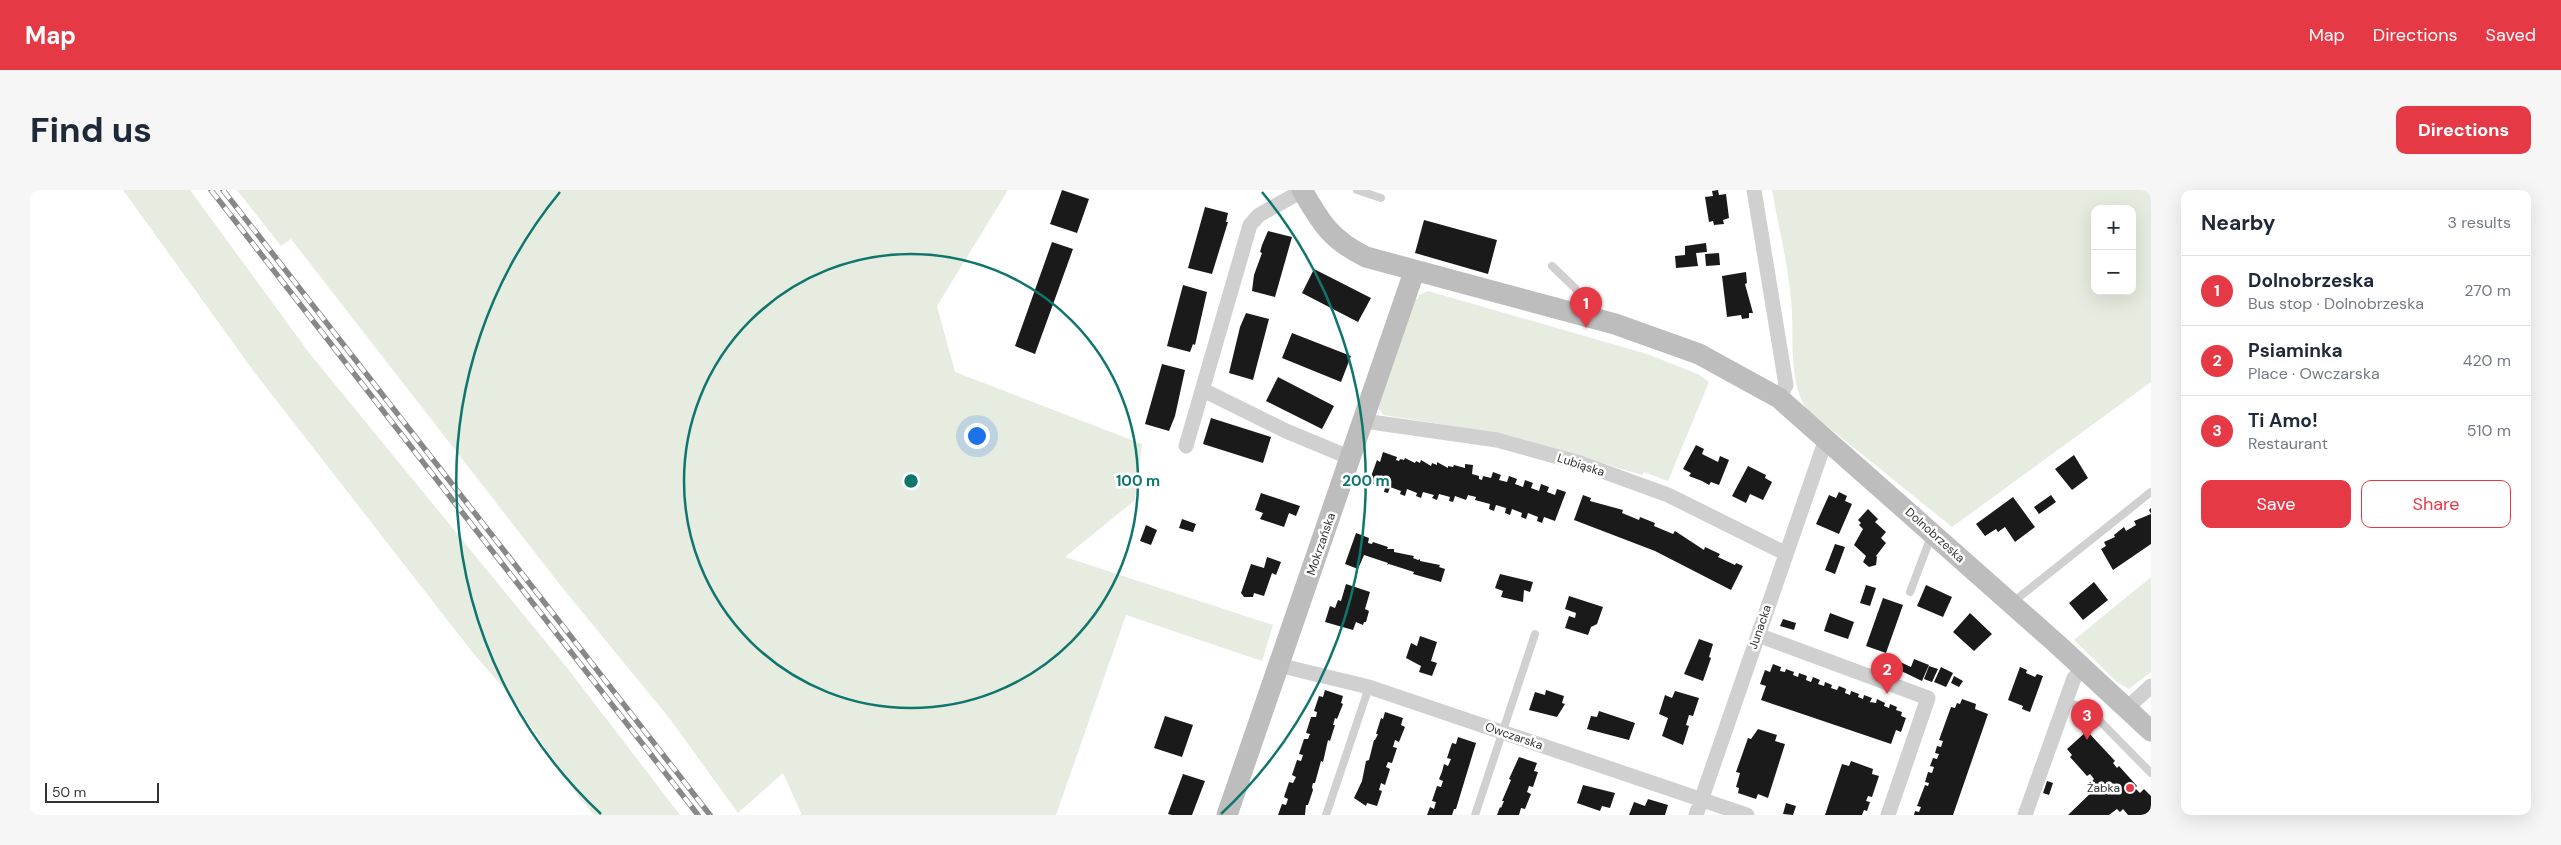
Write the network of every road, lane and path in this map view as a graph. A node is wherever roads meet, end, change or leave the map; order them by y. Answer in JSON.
{"nodes":[{"id":1,"x":1303,"y":190,"type":"edge"},
{"id":2,"x":1357,"y":190,"type":"edge"},
{"id":3,"x":1754,"y":190,"type":"edge"},
{"id":4,"x":1382,"y":198,"type":"dead end"},
{"id":5,"x":1552,"y":266,"type":"dead end"},
{"id":6,"x":1414,"y":272,"type":"junction"},
{"id":7,"x":1584,"y":316,"type":"junction"},
{"id":8,"x":1203,"y":390,"type":"junction"},
{"id":9,"x":1779,"y":398,"type":"junction"},
{"id":10,"x":1364,"y":421,"type":"junction"},
{"id":11,"x":1826,"y":439,"type":"junction"},
{"id":12,"x":1186,"y":446,"type":"dead end"},
{"id":13,"x":1351,"y":458,"type":"junction"},
{"id":14,"x":2151,"y":492,"type":"edge"},
{"id":15,"x":1933,"y":532,"type":"junction"},
{"id":16,"x":1785,"y":553,"type":"junction"},
{"id":17,"x":1910,"y":592,"type":"dead end"},
{"id":18,"x":2011,"y":603,"type":"junction"},
{"id":19,"x":1535,"y":634,"type":"dead end"},
{"id":20,"x":1758,"y":635,"type":"junction"},
{"id":21,"x":1278,"y":665,"type":"junction"},
{"id":22,"x":2084,"y":669,"type":"junction"},
{"id":23,"x":2151,"y":686,"type":"edge"},
{"id":24,"x":1369,"y":687,"type":"junction"},
{"id":25,"x":2065,"y":701,"type":"junction"},
{"id":26,"x":2127,"y":708,"type":"junction"},
{"id":27,"x":2151,"y":731,"type":"edge"},
{"id":28,"x":1504,"y":733,"type":"junction"},
{"id":29,"x":2151,"y":773,"type":"edge"},
{"id":30,"x":1701,"y":800,"type":"junction"},
{"id":31,"x":1227,"y":815,"type":"edge"},
{"id":32,"x":1326,"y":815,"type":"edge"},
{"id":33,"x":1476,"y":815,"type":"edge"},
{"id":34,"x":1696,"y":815,"type":"edge"},
{"id":35,"x":1747,"y":815,"type":"edge"},
{"id":36,"x":1888,"y":815,"type":"edge"},
{"id":37,"x":2026,"y":815,"type":"edge"}],
"edges":[{"from":1,"to":6,"type":"street","name":"Dolnobrzeska"},
{"from":1,"to":8,"type":"street"},
{"from":2,"to":4,"type":"lane"},
{"from":3,"to":9,"type":"street"},
{"from":5,"to":7,"type":"lane"},
{"from":6,"to":7,"type":"street","name":"Dolnobrzeska"},
{"from":6,"to":10,"type":"street","name":"Mokrzańska"},
{"from":7,"to":9,"type":"street","name":"Dolnobrzeska"},
{"from":8,"to":12,"type":"street"},
{"from":8,"to":13,"type":"street"},
{"from":9,"to":11,"type":"street","name":"Dolnobrzeska"},
{"from":10,"to":13,"type":"street","name":"Mokrzańska"},
{"from":10,"to":16,"type":"street","name":"Lubiąska"},
{"from":11,"to":15,"type":"street","name":"Dolnobrzeska"},
{"from":11,"to":16,"type":"street","name":"Junacka"},
{"from":13,"to":21,"type":"street","name":"Mokrzańska"},
{"from":14,"to":18,"type":"lane"},
{"from":15,"to":17,"type":"lane"},
{"from":15,"to":18,"type":"street","name":"Dolnobrzeska"},
{"from":16,"to":20,"type":"street","name":"Junacka"},
{"from":18,"to":22,"type":"street","name":"Dolnobrzeska"},
{"from":19,"to":28,"type":"lane"},
{"from":20,"to":30,"type":"street","name":"Junacka"},
{"from":20,"to":36,"type":"street"},
{"from":21,"to":24,"type":"street","name":"Owczarska"},
{"from":21,"to":31,"type":"street","name":"Mokrzańska"},
{"from":22,"to":25,"type":"street"},
{"from":22,"to":26,"type":"street","name":"Dolnobrzeska"},
{"from":23,"to":26,"type":"street"},
{"from":24,"to":28,"type":"street","name":"Owczarska"},
{"from":24,"to":32,"type":"lane"},
{"from":25,"to":29,"type":"lane"},
{"from":25,"to":37,"type":"street"},
{"from":26,"to":27,"type":"street","name":"Dolnobrzeska"},
{"from":28,"to":30,"type":"street","name":"Owczarska"},
{"from":28,"to":33,"type":"lane"},
{"from":30,"to":34,"type":"street","name":"Junacka"},
{"from":30,"to":35,"type":"street","name":"Owczarska"}]}
